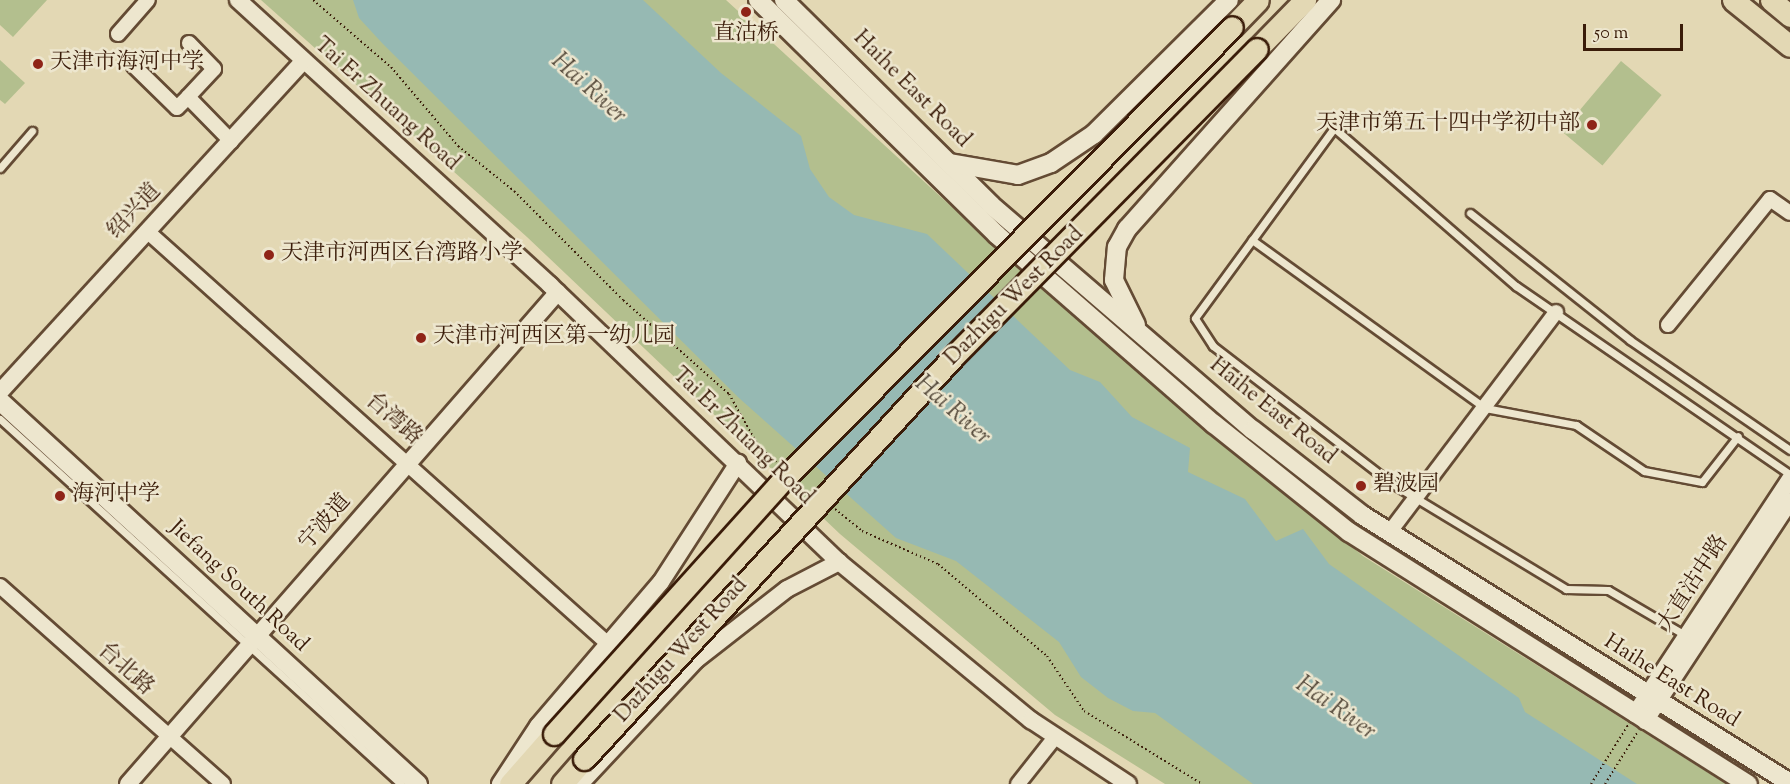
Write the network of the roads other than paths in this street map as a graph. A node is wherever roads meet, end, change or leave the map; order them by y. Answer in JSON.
{"nodes":[{"id":1,"x":148,"y":0,"type":"edge"},
{"id":2,"x":238,"y":0,"type":"edge"},
{"id":3,"x":758,"y":0,"type":"edge"},
{"id":4,"x":784,"y":0,"type":"edge"},
{"id":5,"x":1229,"y":0,"type":"edge"},
{"id":6,"x":1258,"y":0,"type":"edge"},
{"id":7,"x":1305,"y":0,"type":"edge"},
{"id":8,"x":1331,"y":0,"type":"edge"},
{"id":9,"x":1733,"y":0,"type":"edge"},
{"id":10,"x":1771,"y":0,"type":"edge"},
{"id":11,"x":1790,"y":15,"type":"edge"},
{"id":12,"x":118,"y":34,"type":"dead end"},
{"id":13,"x":189,"y":43,"type":"dead end"},
{"id":14,"x":1790,"y":46,"type":"edge"},
{"id":15,"x":303,"y":61,"type":"junction"},
{"id":16,"x":134,"y":66,"type":"dead end"},
{"id":17,"x":188,"y":97,"type":"junction"},
{"id":18,"x":33,"y":131,"type":"dead end"},
{"id":19,"x":231,"y":141,"type":"junction"},
{"id":20,"x":950,"y":163,"type":"junction"},
{"id":21,"x":0,"y":168,"type":"edge"},
{"id":22,"x":1470,"y":213,"type":"dead end"},
{"id":23,"x":1790,"y":213,"type":"edge"},
{"id":24,"x":148,"y":232,"type":"junction"},
{"id":25,"x":1252,"y":240,"type":"junction"},
{"id":26,"x":558,"y":292,"type":"junction"},
{"id":27,"x":1556,"y":312,"type":"junction"},
{"id":28,"x":1668,"y":325,"type":"dead end"},
{"id":29,"x":1147,"y":341,"type":"junction"},
{"id":30,"x":0,"y":393,"type":"edge"},
{"id":31,"x":0,"y":401,"type":"edge"},
{"id":32,"x":1485,"y":408,"type":"junction"},
{"id":33,"x":0,"y":419,"type":"edge"},
{"id":34,"x":1738,"y":436,"type":"junction"},
{"id":35,"x":1790,"y":450,"type":"edge"},
{"id":36,"x":409,"y":462,"type":"junction"},
{"id":37,"x":738,"y":463,"type":"junction"},
{"id":38,"x":1790,"y":477,"type":"edge"},
{"id":39,"x":1417,"y":499,"type":"junction"},
{"id":40,"x":1790,"y":501,"type":"edge"},
{"id":41,"x":1389,"y":533,"type":"junction"},
{"id":42,"x":838,"y":562,"type":"junction"},
{"id":43,"x":0,"y":586,"type":"edge"},
{"id":44,"x":1691,"y":639,"type":"junction"},
{"id":45,"x":252,"y":641,"type":"junction"},
{"id":46,"x":607,"y":643,"type":"junction"},
{"id":47,"x":1652,"y":699,"type":"junction"},
{"id":48,"x":1640,"y":717,"type":"junction"},
{"id":49,"x":1056,"y":736,"type":"junction"},
{"id":50,"x":170,"y":738,"type":"junction"},
{"id":51,"x":1790,"y":783,"type":"edge"},
{"id":52,"x":128,"y":784,"type":"edge"},
{"id":53,"x":223,"y":784,"type":"edge"},
{"id":54,"x":401,"y":784,"type":"edge"},
{"id":55,"x":418,"y":784,"type":"edge"},
{"id":56,"x":500,"y":784,"type":"edge"},
{"id":57,"x":510,"y":784,"type":"edge"},
{"id":58,"x":562,"y":784,"type":"edge"},
{"id":59,"x":580,"y":784,"type":"edge"},
{"id":60,"x":1018,"y":784,"type":"edge"},
{"id":61,"x":1128,"y":784,"type":"edge"},
{"id":62,"x":1748,"y":784,"type":"edge"}],
"edges":[{"from":1,"to":12,"type":"street"},
{"from":2,"to":15,"type":"street","name":"Tai Er Zhuang Road"},
{"from":3,"to":48,"type":"main road","name":"Haihe East Road"},
{"from":4,"to":20,"type":"main road","name":"Haihe East Road"},
{"from":5,"to":20,"type":"main road"},
{"from":6,"to":57,"type":"main road","name":"Dazhigu West Road","bridge":true},
{"from":7,"to":58,"type":"main road","name":"Dazhigu West Road","bridge":true},
{"from":8,"to":29,"type":"main road"},
{"from":9,"to":14,"type":"main road"},
{"from":10,"to":11,"type":"main road"},
{"from":13,"to":17,"type":"street"},
{"from":15,"to":19,"type":"street","name":"绍兴道"},
{"from":15,"to":26,"type":"street","name":"Tai Er Zhuang Road"},
{"from":16,"to":17,"type":"street"},
{"from":17,"to":19,"type":"street"},
{"from":18,"to":21,"type":"lane"},
{"from":19,"to":24,"type":"street","name":"绍兴道"},
{"from":20,"to":29,"type":"main road","name":"Haihe East Road"},
{"from":22,"to":35,"type":"lane"},
{"from":23,"to":28,"type":"street"},
{"from":24,"to":30,"type":"street","name":"绍兴道"},
{"from":24,"to":36,"type":"street","name":"台湾路"},
{"from":25,"to":27,"type":"lane"},
{"from":25,"to":32,"type":"lane"},
{"from":25,"to":39,"type":"lane"},
{"from":26,"to":36,"type":"street","name":"宁波道"},
{"from":26,"to":37,"type":"street","name":"Tai Er Zhuang Road"},
{"from":27,"to":32,"type":"street"},
{"from":27,"to":34,"type":"lane"},
{"from":29,"to":41,"type":"main road","name":"Haihe East Road"},
{"from":31,"to":45,"type":"main road","name":"Jiefang South Road"},
{"from":32,"to":34,"type":"lane"},
{"from":32,"to":39,"type":"street"},
{"from":33,"to":45,"type":"lane","name":"Jiefang South Road"},
{"from":34,"to":38,"type":"lane"},
{"from":36,"to":45,"type":"street","name":"宁波道"},
{"from":36,"to":46,"type":"street","name":"台湾路"},
{"from":37,"to":42,"type":"street","name":"Tai Er Zhuang Road"},
{"from":37,"to":46,"type":"street"},
{"from":38,"to":44,"type":"street","name":"大直沽中路"},
{"from":39,"to":41,"type":"street"},
{"from":39,"to":44,"type":"lane"},
{"from":40,"to":44,"type":"street","name":"大直沽中路"},
{"from":41,"to":47,"type":"main road","name":"Haihe East Road"},
{"from":42,"to":49,"type":"street","name":"Tai Er Zhuang Road"},
{"from":42,"to":59,"type":"street"},
{"from":43,"to":50,"type":"street","name":"台北路"},
{"from":44,"to":47,"type":"street","name":"大直沽中路"},
{"from":45,"to":50,"type":"street","name":"宁波道"},
{"from":45,"to":54,"type":"lane","name":"Jiefang South Road"},
{"from":45,"to":55,"type":"main road","name":"Jiefang South Road"},
{"from":46,"to":56,"type":"street"},
{"from":47,"to":48,"type":"street","name":"大直沽中路"},
{"from":47,"to":51,"type":"main road","name":"Haihe East Road"},
{"from":48,"to":62,"type":"main road","name":"Haihe East Road"},
{"from":49,"to":60,"type":"street"},
{"from":49,"to":61,"type":"street","name":"Tai Er Zhuang Road"},
{"from":50,"to":52,"type":"street","name":"宁波道"},
{"from":50,"to":53,"type":"street","name":"台北路"}]}
